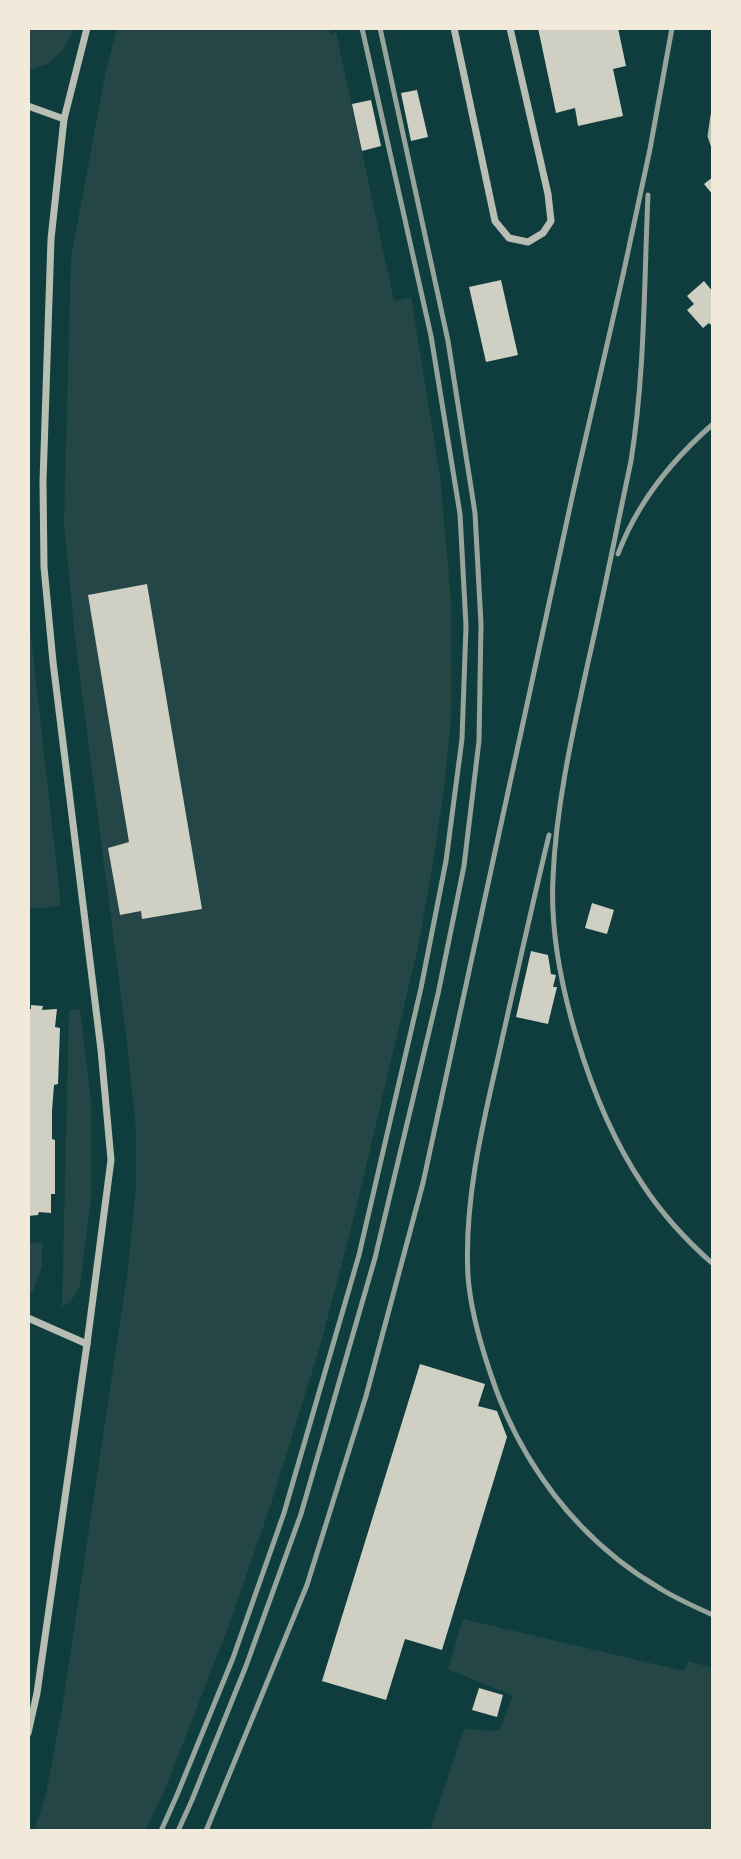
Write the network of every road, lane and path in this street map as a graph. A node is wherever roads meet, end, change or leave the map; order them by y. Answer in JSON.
{"nodes":[{"id":1,"x":87,"y":28,"type":"edge"},
{"id":2,"x":454,"y":28,"type":"edge"},
{"id":3,"x":510,"y":28,"type":"edge"},
{"id":4,"x":28,"y":106,"type":"edge"},
{"id":5,"x":713,"y":115,"type":"edge"},
{"id":6,"x":64,"y":119,"type":"junction"},
{"id":7,"x":713,"y":145,"type":"edge"},
{"id":8,"x":28,"y":1318,"type":"edge"},
{"id":9,"x":87,"y":1344,"type":"junction"},
{"id":10,"x":28,"y":1733,"type":"edge"}],
"edges":[{"from":1,"to":6,"type":"street"},
{"from":2,"to":3,"type":"street"},
{"from":4,"to":6,"type":"street"},
{"from":5,"to":7,"type":"lane"},
{"from":6,"to":9,"type":"street"},
{"from":8,"to":9,"type":"street"},
{"from":9,"to":10,"type":"street"}]}
